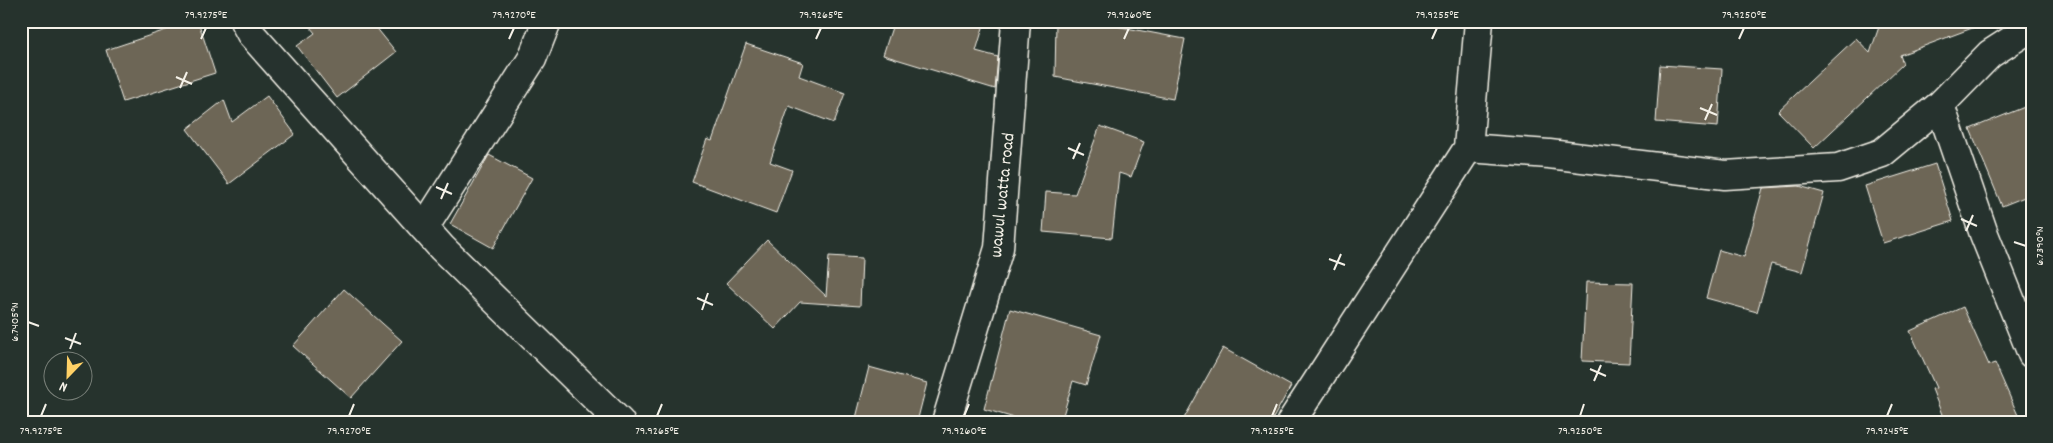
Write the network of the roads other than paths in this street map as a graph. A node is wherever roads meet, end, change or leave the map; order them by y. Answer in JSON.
{"nodes":[{"id":1,"x":244,"y":21,"type":"edge"},
{"id":2,"x":548,"y":21,"type":"edge"},
{"id":3,"x":1016,"y":21,"type":"edge"},
{"id":4,"x":1479,"y":21,"type":"edge"},
{"id":5,"x":2032,"y":27,"type":"edge"},
{"id":6,"x":1940,"y":105,"type":"junction"},
{"id":7,"x":1468,"y":148,"type":"junction"},
{"id":8,"x":424,"y":228,"type":"junction"},
{"id":9,"x":2032,"y":354,"type":"edge"},
{"id":10,"x":620,"y":422,"type":"edge"},
{"id":11,"x":946,"y":422,"type":"edge"},
{"id":12,"x":1291,"y":422,"type":"edge"}],
"edges":[{"from":1,"to":8,"type":"street"},
{"from":2,"to":8,"type":"street"},
{"from":3,"to":11,"type":"street","name":"wawul watta road"},
{"from":4,"to":7,"type":"street"},
{"from":5,"to":6,"type":"street"},
{"from":6,"to":7,"type":"street"},
{"from":6,"to":9,"type":"street"},
{"from":7,"to":12,"type":"street"},
{"from":8,"to":10,"type":"street"}]}
